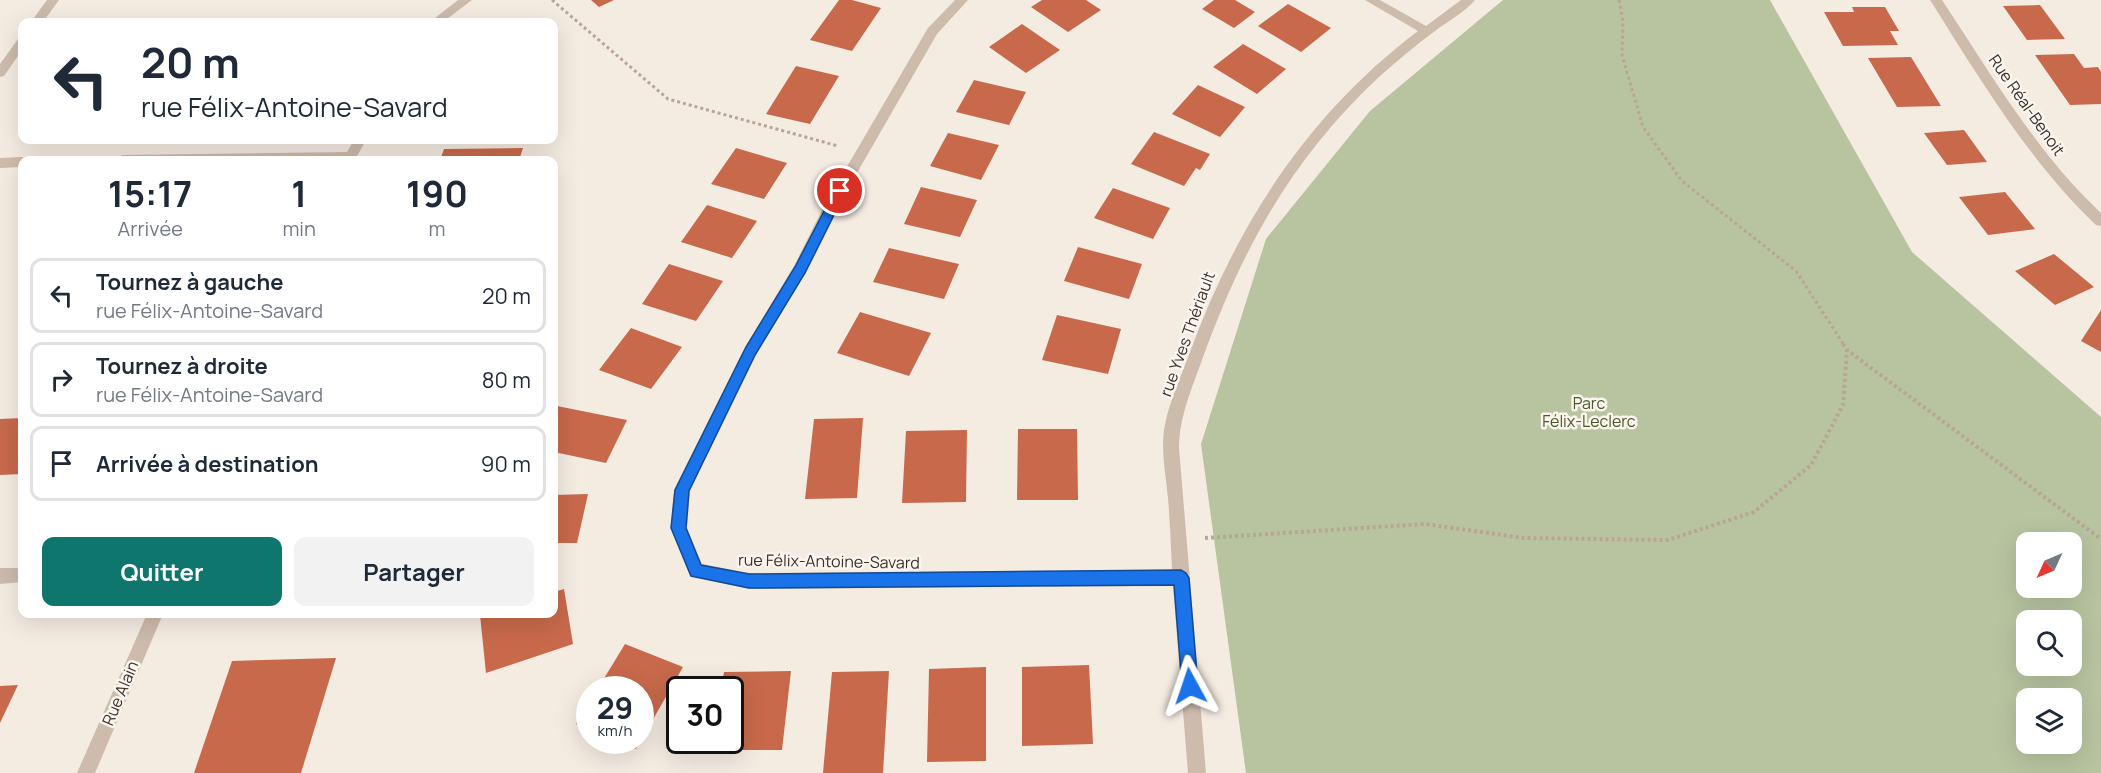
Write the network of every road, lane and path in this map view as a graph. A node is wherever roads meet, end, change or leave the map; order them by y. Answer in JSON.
{"nodes":[{"id":1,"x":53,"y":0,"type":"edge"},
{"id":2,"x":466,"y":0,"type":"edge"},
{"id":3,"x":552,"y":0,"type":"edge"},
{"id":4,"x":963,"y":0,"type":"edge"},
{"id":5,"x":1371,"y":0,"type":"edge"},
{"id":6,"x":1469,"y":0,"type":"edge"},
{"id":7,"x":1619,"y":0,"type":"edge"},
{"id":8,"x":1936,"y":0,"type":"edge"},
{"id":9,"x":40,"y":18,"type":"edge"},
{"id":10,"x":441,"y":18,"type":"edge"},
{"id":11,"x":1425,"y":30,"type":"junction"},
{"id":12,"x":18,"y":48,"type":"edge"},
{"id":13,"x":0,"y":73,"type":"edge"},
{"id":14,"x":862,"y":153,"type":"junction"},
{"id":15,"x":18,"y":162,"type":"edge"},
{"id":16,"x":0,"y":163,"type":"edge"},
{"id":17,"x":2101,"y":221,"type":"edge"},
{"id":18,"x":1847,"y":350,"type":"junction"},
{"id":19,"x":1178,"y":539,"type":"junction"},
{"id":20,"x":2101,"y":539,"type":"edge"},
{"id":21,"x":18,"y":575,"type":"edge"},
{"id":22,"x":0,"y":576,"type":"edge"},
{"id":23,"x":1181,"y":578,"type":"junction"},
{"id":24,"x":153,"y":618,"type":"edge"},
{"id":25,"x":86,"y":773,"type":"edge"},
{"id":26,"x":1197,"y":773,"type":"edge"}],
"edges":[{"from":1,"to":9,"type":"street"},
{"from":2,"to":10,"type":"street"},
{"from":3,"to":14,"type":"path"},
{"from":4,"to":14,"type":"street","name":"rue Félix-Antoine-Savard"},
{"from":5,"to":11,"type":"street"},
{"from":6,"to":11,"type":"street","name":"rue Yves Thériault"},
{"from":7,"to":18,"type":"path"},
{"from":8,"to":17,"type":"street","name":"Rue Réal-Benoit"},
{"from":11,"to":19,"type":"street","name":"rue Yves Thériault"},
{"from":12,"to":13,"type":"street"},
{"from":14,"to":23,"type":"street","name":"rue Félix-Antoine-Savard"},
{"from":15,"to":16,"type":"street"},
{"from":18,"to":19,"type":"path"},
{"from":18,"to":20,"type":"path"},
{"from":19,"to":23,"type":"street","name":"rue Yves Thériault"},
{"from":21,"to":22,"type":"street"},
{"from":23,"to":26,"type":"street","name":"rue Yves Thériault"},
{"from":24,"to":25,"type":"street","name":"Rue Alain"}]}
